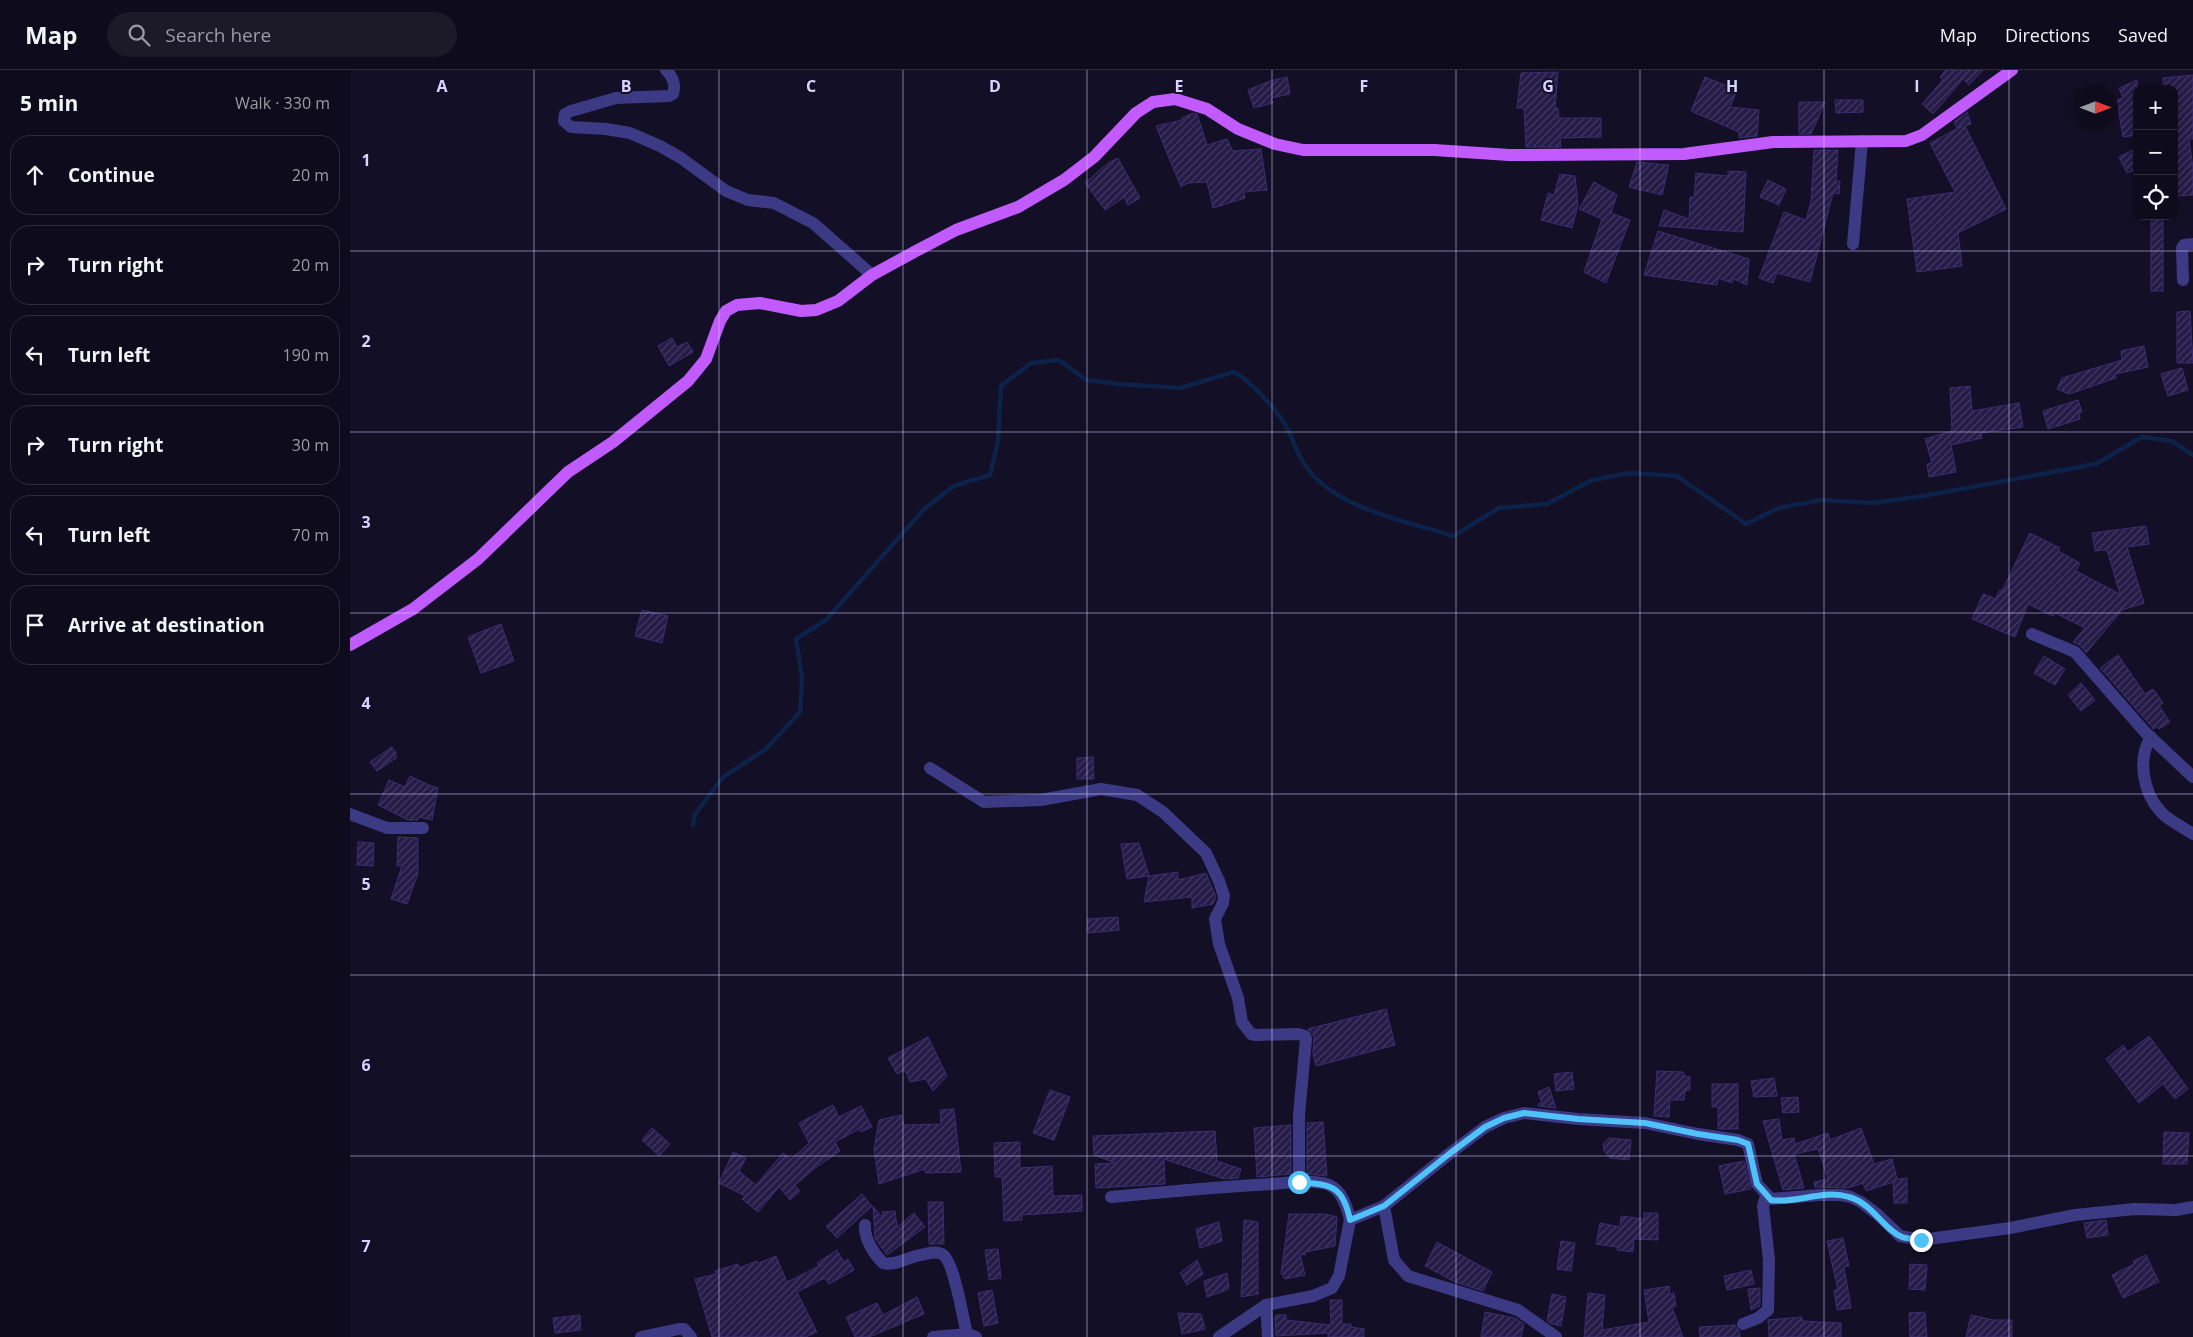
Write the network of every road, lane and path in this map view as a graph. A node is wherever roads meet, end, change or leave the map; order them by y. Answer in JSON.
{"nodes":[{"id":1,"x":666,"y":70,"type":"edge"},
{"id":2,"x":2012,"y":70,"type":"edge"},
{"id":3,"x":1862,"y":141,"type":"junction"},
{"id":4,"x":1853,"y":244,"type":"dead end"},
{"id":5,"x":2193,"y":244,"type":"edge"},
{"id":6,"x":872,"y":275,"type":"junction"},
{"id":7,"x":2183,"y":280,"type":"dead end"},
{"id":8,"x":2032,"y":634,"type":"dead end"},
{"id":9,"x":350,"y":645,"type":"edge"},
{"id":10,"x":2151,"y":737,"type":"junction"},
{"id":11,"x":930,"y":768,"type":"dead end"},
{"id":12,"x":2193,"y":777,"type":"edge"},
{"id":13,"x":350,"y":814,"type":"edge"},
{"id":14,"x":424,"y":828,"type":"dead end"},
{"id":15,"x":2193,"y":834,"type":"edge"},
{"id":16,"x":1299,"y":1182,"type":"junction"},
{"id":17,"x":1766,"y":1196,"type":"junction"},
{"id":18,"x":1111,"y":1197,"type":"dead end"},
{"id":19,"x":1384,"y":1206,"type":"junction"},
{"id":20,"x":2193,"y":1207,"type":"edge"},
{"id":21,"x":1350,"y":1220,"type":"junction"},
{"id":22,"x":865,"y":1225,"type":"dead end"},
{"id":23,"x":1266,"y":1305,"type":"junction"},
{"id":24,"x":1743,"y":1324,"type":"dead end"},
{"id":25,"x":971,"y":1335,"type":"edge"},
{"id":26,"x":641,"y":1337,"type":"edge"},
{"id":27,"x":691,"y":1337,"type":"edge"},
{"id":28,"x":933,"y":1337,"type":"edge"},
{"id":29,"x":1219,"y":1337,"type":"edge"},
{"id":30,"x":1268,"y":1337,"type":"edge"},
{"id":31,"x":1556,"y":1337,"type":"edge"}],
"edges":[{"from":1,"to":6,"type":"street"},
{"from":2,"to":3,"type":"main road"},
{"from":3,"to":4,"type":"street"},
{"from":3,"to":6,"type":"main road"},
{"from":5,"to":7,"type":"street"},
{"from":6,"to":9,"type":"main road"},
{"from":8,"to":10,"type":"street"},
{"from":10,"to":12,"type":"street"},
{"from":10,"to":15,"type":"street"},
{"from":11,"to":16,"type":"street"},
{"from":13,"to":14,"type":"street"},
{"from":16,"to":18,"type":"street"},
{"from":16,"to":21,"type":"street"},
{"from":17,"to":19,"type":"street"},
{"from":17,"to":20,"type":"street"},
{"from":17,"to":24,"type":"street"},
{"from":19,"to":21,"type":"street"},
{"from":19,"to":31,"type":"street"},
{"from":21,"to":23,"type":"street"},
{"from":22,"to":25,"type":"street"},
{"from":23,"to":29,"type":"street"},
{"from":23,"to":30,"type":"street"},
{"from":25,"to":28,"type":"street"},
{"from":26,"to":27,"type":"street"}]}
